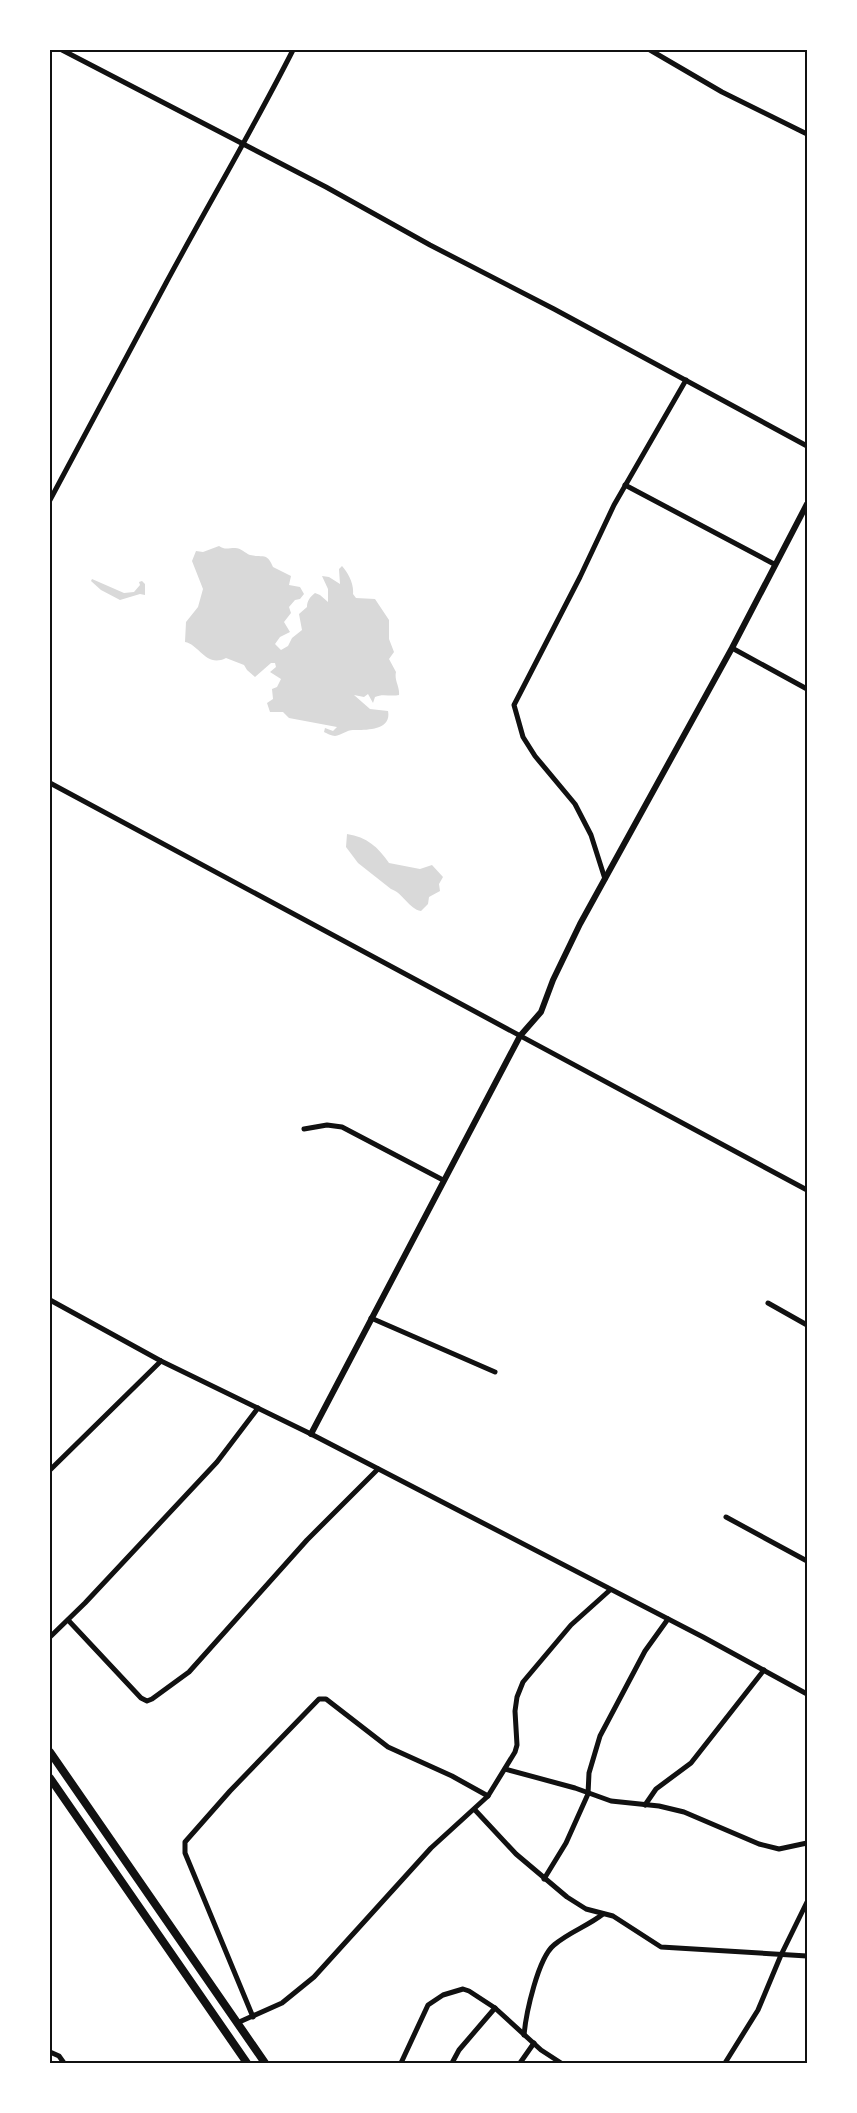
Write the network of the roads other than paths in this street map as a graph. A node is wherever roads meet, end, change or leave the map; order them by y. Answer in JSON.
{"nodes":[{"id":1,"x":62,"y":50,"type":"edge"},
{"id":2,"x":293,"y":50,"type":"edge"},
{"id":3,"x":650,"y":50,"type":"edge"},
{"id":4,"x":807,"y":134,"type":"edge"},
{"id":5,"x":244,"y":143,"type":"junction"},
{"id":6,"x":686,"y":380,"type":"junction"},
{"id":7,"x":807,"y":446,"type":"edge"},
{"id":8,"x":625,"y":485,"type":"junction"},
{"id":9,"x":50,"y":500,"type":"edge"},
{"id":10,"x":807,"y":504,"type":"edge"},
{"id":11,"x":774,"y":564,"type":"junction"},
{"id":12,"x":732,"y":648,"type":"junction"},
{"id":13,"x":807,"y":689,"type":"edge"},
{"id":14,"x":50,"y":783,"type":"edge"},
{"id":15,"x":605,"y":879,"type":"junction"},
{"id":16,"x":520,"y":1036,"type":"junction"},
{"id":17,"x":304,"y":1129,"type":"dead end"},
{"id":18,"x":442,"y":1180,"type":"junction"},
{"id":19,"x":807,"y":1190,"type":"edge"},
{"id":20,"x":50,"y":1300,"type":"edge"},
{"id":21,"x":768,"y":1303,"type":"dead end"},
{"id":22,"x":371,"y":1318,"type":"junction"},
{"id":23,"x":807,"y":1325,"type":"edge"},
{"id":24,"x":161,"y":1361,"type":"junction"},
{"id":25,"x":495,"y":1372,"type":"dead end"},
{"id":26,"x":258,"y":1408,"type":"junction"},
{"id":27,"x":311,"y":1434,"type":"junction"},
{"id":28,"x":378,"y":1469,"type":"junction"},
{"id":29,"x":50,"y":1470,"type":"edge"},
{"id":30,"x":726,"y":1517,"type":"dead end"},
{"id":31,"x":807,"y":1561,"type":"edge"},
{"id":32,"x":610,"y":1590,"type":"junction"},
{"id":33,"x":668,"y":1619,"type":"junction"},
{"id":34,"x":68,"y":1620,"type":"junction"},
{"id":35,"x":50,"y":1637,"type":"edge"},
{"id":36,"x":764,"y":1670,"type":"junction"},
{"id":37,"x":807,"y":1694,"type":"edge"},
{"id":38,"x":50,"y":1752,"type":"edge"},
{"id":39,"x":505,"y":1769,"type":"junction"},
{"id":40,"x":50,"y":1778,"type":"edge"},
{"id":41,"x":588,"y":1794,"type":"junction"},
{"id":42,"x":488,"y":1796,"type":"junction"},
{"id":43,"x":645,"y":1805,"type":"junction"},
{"id":44,"x":475,"y":1810,"type":"junction"},
{"id":45,"x":807,"y":1843,"type":"edge"},
{"id":46,"x":544,"y":1879,"type":"junction"},
{"id":47,"x":807,"y":1902,"type":"edge"},
{"id":48,"x":603,"y":1914,"type":"junction"},
{"id":49,"x":781,"y":1955,"type":"junction"},
{"id":50,"x":807,"y":1956,"type":"edge"},
{"id":51,"x":494,"y":2008,"type":"junction"},
{"id":52,"x":254,"y":2016,"type":"junction"},
{"id":53,"x":237,"y":2023,"type":"junction"},
{"id":54,"x":524,"y":2035,"type":"junction"},
{"id":55,"x":534,"y":2043,"type":"junction"},
{"id":56,"x":50,"y":2052,"type":"edge"},
{"id":57,"x":64,"y":2063,"type":"edge"},
{"id":58,"x":247,"y":2063,"type":"edge"},
{"id":59,"x":265,"y":2063,"type":"edge"},
{"id":60,"x":401,"y":2063,"type":"edge"},
{"id":61,"x":452,"y":2063,"type":"edge"},
{"id":62,"x":520,"y":2063,"type":"edge"},
{"id":63,"x":561,"y":2063,"type":"edge"},
{"id":64,"x":725,"y":2063,"type":"edge"}],
"edges":[{"from":1,"to":5,"type":"street"},
{"from":2,"to":5,"type":"street"},
{"from":3,"to":4,"type":"street"},
{"from":5,"to":6,"type":"street"},
{"from":5,"to":9,"type":"street"},
{"from":6,"to":7,"type":"street"},
{"from":6,"to":8,"type":"street"},
{"from":8,"to":11,"type":"street"},
{"from":8,"to":15,"type":"street"},
{"from":10,"to":11,"type":"street"},
{"from":11,"to":12,"type":"street"},
{"from":12,"to":13,"type":"street"},
{"from":12,"to":15,"type":"street"},
{"from":14,"to":16,"type":"street"},
{"from":15,"to":16,"type":"street"},
{"from":16,"to":18,"type":"street"},
{"from":16,"to":19,"type":"street"},
{"from":17,"to":18,"type":"street"},
{"from":18,"to":22,"type":"street"},
{"from":20,"to":24,"type":"street"},
{"from":21,"to":23,"type":"street"},
{"from":22,"to":25,"type":"street"},
{"from":22,"to":27,"type":"street"},
{"from":24,"to":26,"type":"street"},
{"from":24,"to":29,"type":"street"},
{"from":26,"to":27,"type":"street"},
{"from":26,"to":34,"type":"street"},
{"from":27,"to":28,"type":"street"},
{"from":28,"to":32,"type":"street"},
{"from":28,"to":34,"type":"street"},
{"from":30,"to":31,"type":"street"},
{"from":32,"to":33,"type":"street"},
{"from":32,"to":39,"type":"street"},
{"from":33,"to":36,"type":"street"},
{"from":33,"to":41,"type":"street"},
{"from":34,"to":35,"type":"street"},
{"from":36,"to":37,"type":"street"},
{"from":36,"to":43,"type":"street"},
{"from":38,"to":53,"type":"main road"},
{"from":39,"to":41,"type":"street"},
{"from":39,"to":42,"type":"street"},
{"from":40,"to":58,"type":"main road"},
{"from":41,"to":43,"type":"street"},
{"from":41,"to":46,"type":"street"},
{"from":42,"to":44,"type":"street"},
{"from":42,"to":52,"type":"street"},
{"from":43,"to":45,"type":"street"},
{"from":44,"to":46,"type":"street"},
{"from":44,"to":52,"type":"street"},
{"from":46,"to":48,"type":"street"},
{"from":47,"to":49,"type":"street"},
{"from":48,"to":49,"type":"street"},
{"from":48,"to":54,"type":"street"},
{"from":49,"to":50,"type":"street"},
{"from":49,"to":64,"type":"street"},
{"from":51,"to":54,"type":"street"},
{"from":51,"to":60,"type":"street"},
{"from":51,"to":61,"type":"street"},
{"from":52,"to":53,"type":"street"},
{"from":53,"to":59,"type":"main road"},
{"from":54,"to":55,"type":"street"},
{"from":55,"to":62,"type":"street"},
{"from":55,"to":63,"type":"street"},
{"from":56,"to":57,"type":"street"}]}
